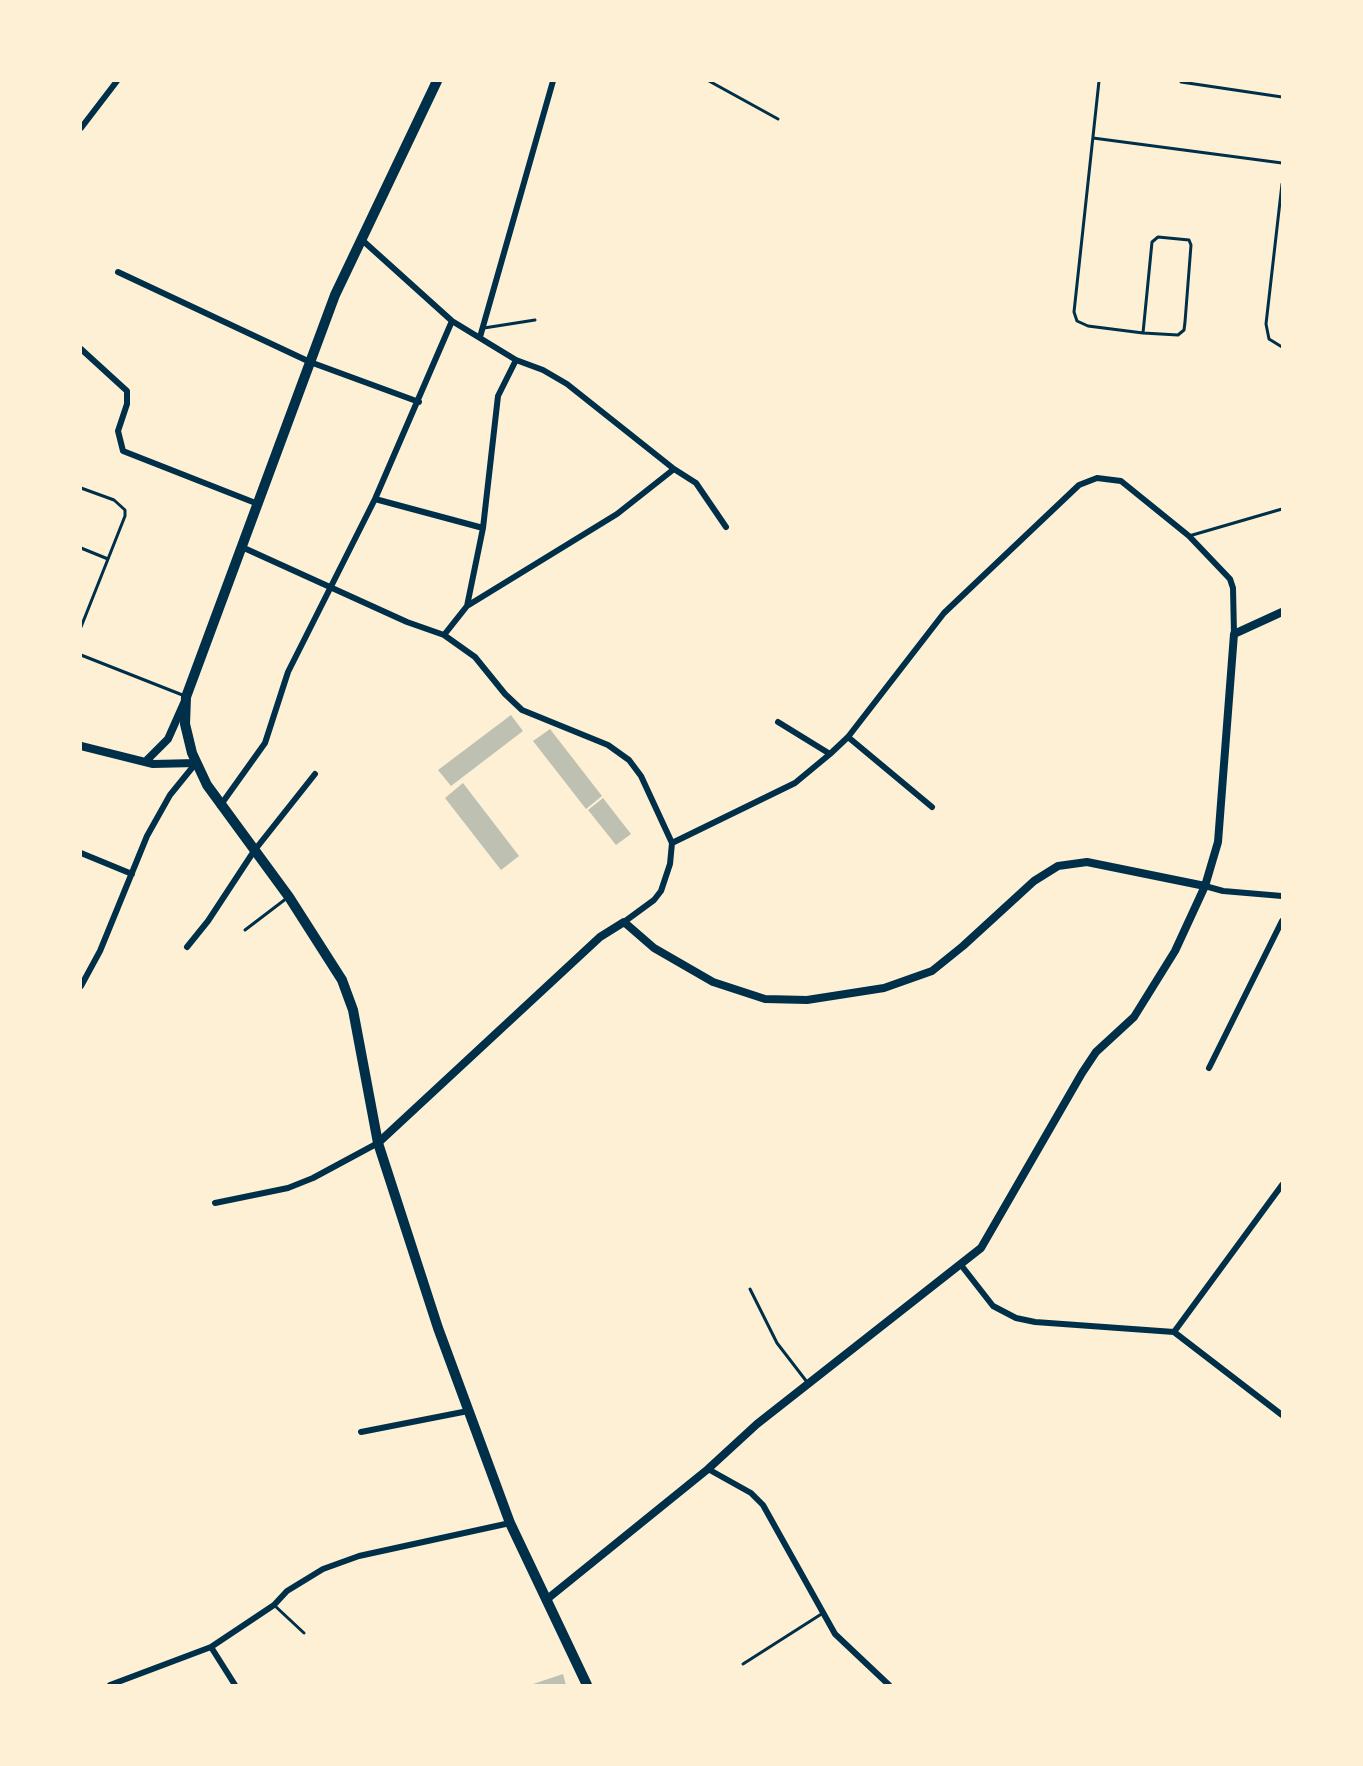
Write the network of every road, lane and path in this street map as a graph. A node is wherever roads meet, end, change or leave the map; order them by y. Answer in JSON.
{"nodes":[{"id":1,"x":117,"y":81,"type":"edge"},
{"id":2,"x":437,"y":81,"type":"edge"},
{"id":3,"x":553,"y":81,"type":"edge"},
{"id":4,"x":709,"y":81,"type":"edge"},
{"id":5,"x":1099,"y":81,"type":"edge"},
{"id":6,"x":1181,"y":81,"type":"edge"},
{"id":7,"x":1282,"y":97,"type":"edge"},
{"id":8,"x":778,"y":119,"type":"dead end"},
{"id":9,"x":81,"y":128,"type":"edge"},
{"id":10,"x":1093,"y":138,"type":"junction"},
{"id":11,"x":1282,"y":163,"type":"edge"},
{"id":12,"x":1282,"y":184,"type":"edge"},
{"id":13,"x":1280,"y":221,"type":"edge"},
{"id":14,"x":361,"y":238,"type":"junction"},
{"id":15,"x":118,"y":272,"type":"dead end"},
{"id":16,"x":535,"y":320,"type":"dead end"},
{"id":17,"x":452,"y":321,"type":"junction"},
{"id":18,"x":482,"y":328,"type":"junction"},
{"id":19,"x":1143,"y":333,"type":"junction"},
{"id":20,"x":480,"y":337,"type":"junction"},
{"id":21,"x":1282,"y":347,"type":"edge"},
{"id":22,"x":81,"y":349,"type":"edge"},
{"id":23,"x":516,"y":360,"type":"junction"},
{"id":24,"x":310,"y":362,"type":"junction"},
{"id":25,"x":419,"y":402,"type":"junction"},
{"id":26,"x":674,"y":469,"type":"junction"},
{"id":27,"x":81,"y":488,"type":"edge"},
{"id":28,"x":375,"y":499,"type":"junction"},
{"id":29,"x":259,"y":504,"type":"junction"},
{"id":30,"x":1282,"y":509,"type":"edge"},
{"id":31,"x":726,"y":527,"type":"dead end"},
{"id":32,"x":483,"y":528,"type":"junction"},
{"id":33,"x":1190,"y":536,"type":"junction"},
{"id":34,"x":81,"y":548,"type":"edge"},
{"id":35,"x":244,"y":548,"type":"junction"},
{"id":36,"x":108,"y":559,"type":"junction"},
{"id":37,"x":330,"y":588,"type":"junction"},
{"id":38,"x":467,"y":606,"type":"junction"},
{"id":39,"x":1282,"y":612,"type":"edge"},
{"id":40,"x":81,"y":627,"type":"edge"},
{"id":41,"x":1234,"y":634,"type":"junction"},
{"id":42,"x":444,"y":635,"type":"junction"},
{"id":43,"x":81,"y":655,"type":"edge"},
{"id":44,"x":186,"y":697,"type":"junction"},
{"id":45,"x":778,"y":722,"type":"dead end"},
{"id":46,"x":848,"y":737,"type":"junction"},
{"id":47,"x":81,"y":746,"type":"edge"},
{"id":48,"x":830,"y":754,"type":"junction"},
{"id":49,"x":145,"y":762,"type":"junction"},
{"id":50,"x":196,"y":763,"type":"junction"},
{"id":51,"x":315,"y":774,"type":"dead end"},
{"id":52,"x":220,"y":806,"type":"junction"},
{"id":53,"x":932,"y":807,"type":"dead end"},
{"id":54,"x":672,"y":843,"type":"junction"},
{"id":55,"x":254,"y":851,"type":"junction"},
{"id":56,"x":81,"y":853,"type":"edge"},
{"id":57,"x":132,"y":873,"type":"junction"},
{"id":58,"x":1205,"y":886,"type":"junction"},
{"id":59,"x":1282,"y":896,"type":"edge"},
{"id":60,"x":289,"y":897,"type":"junction"},
{"id":61,"x":1282,"y":921,"type":"edge"},
{"id":62,"x":624,"y":922,"type":"junction"},
{"id":63,"x":246,"y":930,"type":"dead end"},
{"id":64,"x":187,"y":947,"type":"dead end"},
{"id":65,"x":81,"y":986,"type":"edge"},
{"id":66,"x":1209,"y":1068,"type":"dead end"},
{"id":67,"x":378,"y":1143,"type":"junction"},
{"id":68,"x":1282,"y":1185,"type":"edge"},
{"id":69,"x":215,"y":1203,"type":"dead end"},
{"id":70,"x":961,"y":1265,"type":"junction"},
{"id":71,"x":750,"y":1289,"type":"dead end"},
{"id":72,"x":1174,"y":1332,"type":"junction"},
{"id":73,"x":808,"y":1384,"type":"junction"},
{"id":74,"x":468,"y":1411,"type":"junction"},
{"id":75,"x":1282,"y":1415,"type":"edge"},
{"id":76,"x":361,"y":1432,"type":"dead end"},
{"id":77,"x":708,"y":1468,"type":"junction"},
{"id":78,"x":510,"y":1523,"type":"junction"},
{"id":79,"x":546,"y":1600,"type":"junction"},
{"id":80,"x":274,"y":1605,"type":"junction"},
{"id":81,"x":823,"y":1613,"type":"junction"},
{"id":82,"x":304,"y":1633,"type":"dead end"},
{"id":83,"x":211,"y":1647,"type":"junction"},
{"id":84,"x":743,"y":1664,"type":"dead end"},
{"id":85,"x":110,"y":1685,"type":"edge"},
{"id":86,"x":235,"y":1685,"type":"edge"},
{"id":87,"x":587,"y":1685,"type":"edge"},
{"id":88,"x":889,"y":1685,"type":"edge"}],
"edges":[{"from":1,"to":9,"type":"street"},
{"from":2,"to":14,"type":"highway"},
{"from":3,"to":18,"type":"street"},
{"from":4,"to":8,"type":"lane"},
{"from":5,"to":10,"type":"lane"},
{"from":6,"to":7,"type":"lane"},
{"from":10,"to":11,"type":"lane"},
{"from":10,"to":19,"type":"lane"},
{"from":12,"to":13,"type":"lane"},
{"from":13,"to":21,"type":"lane"},
{"from":14,"to":17,"type":"street"},
{"from":14,"to":24,"type":"highway"},
{"from":15,"to":24,"type":"street"},
{"from":16,"to":18,"type":"lane"},
{"from":17,"to":20,"type":"street"},
{"from":17,"to":25,"type":"street"},
{"from":18,"to":20,"type":"street"},
{"from":19,"to":19,"type":"lane"},
{"from":20,"to":23,"type":"street"},
{"from":22,"to":29,"type":"street"},
{"from":23,"to":26,"type":"street"},
{"from":23,"to":32,"type":"street"},
{"from":24,"to":25,"type":"street"},
{"from":24,"to":29,"type":"highway"},
{"from":25,"to":28,"type":"street"},
{"from":26,"to":31,"type":"street"},
{"from":26,"to":38,"type":"street"},
{"from":27,"to":36,"type":"lane"},
{"from":28,"to":32,"type":"street"},
{"from":28,"to":37,"type":"street"},
{"from":29,"to":35,"type":"highway"},
{"from":30,"to":33,"type":"lane"},
{"from":32,"to":38,"type":"street"},
{"from":33,"to":41,"type":"street"},
{"from":33,"to":46,"type":"street"},
{"from":34,"to":36,"type":"lane"},
{"from":35,"to":37,"type":"street"},
{"from":35,"to":44,"type":"highway"},
{"from":36,"to":40,"type":"lane"},
{"from":37,"to":42,"type":"street"},
{"from":37,"to":52,"type":"street"},
{"from":38,"to":42,"type":"street"},
{"from":39,"to":41,"type":"street"},
{"from":41,"to":58,"type":"street"},
{"from":42,"to":54,"type":"street"},
{"from":43,"to":44,"type":"lane"},
{"from":44,"to":49,"type":"street"},
{"from":44,"to":50,"type":"highway"},
{"from":45,"to":48,"type":"street"},
{"from":46,"to":48,"type":"street"},
{"from":46,"to":53,"type":"street"},
{"from":47,"to":49,"type":"street"},
{"from":48,"to":54,"type":"street"},
{"from":49,"to":50,"type":"street"},
{"from":50,"to":52,"type":"highway"},
{"from":50,"to":57,"type":"street"},
{"from":51,"to":55,"type":"street"},
{"from":52,"to":55,"type":"highway"},
{"from":54,"to":62,"type":"street"},
{"from":55,"to":60,"type":"highway"},
{"from":55,"to":64,"type":"street"},
{"from":56,"to":57,"type":"street"},
{"from":57,"to":65,"type":"street"},
{"from":58,"to":59,"type":"street"},
{"from":58,"to":62,"type":"street"},
{"from":58,"to":70,"type":"street"},
{"from":60,"to":63,"type":"lane"},
{"from":60,"to":67,"type":"highway"},
{"from":61,"to":66,"type":"street"},
{"from":62,"to":67,"type":"street"},
{"from":67,"to":69,"type":"street"},
{"from":67,"to":74,"type":"highway"},
{"from":68,"to":72,"type":"street"},
{"from":70,"to":72,"type":"street"},
{"from":70,"to":73,"type":"street"},
{"from":71,"to":73,"type":"lane"},
{"from":72,"to":75,"type":"street"},
{"from":73,"to":77,"type":"street"},
{"from":74,"to":76,"type":"street"},
{"from":74,"to":78,"type":"highway"},
{"from":77,"to":79,"type":"street"},
{"from":77,"to":81,"type":"street"},
{"from":78,"to":79,"type":"highway"},
{"from":78,"to":80,"type":"street"},
{"from":79,"to":87,"type":"highway"},
{"from":80,"to":82,"type":"lane"},
{"from":80,"to":83,"type":"street"},
{"from":81,"to":84,"type":"lane"},
{"from":81,"to":88,"type":"street"},
{"from":83,"to":85,"type":"street"},
{"from":83,"to":86,"type":"street"}]}
